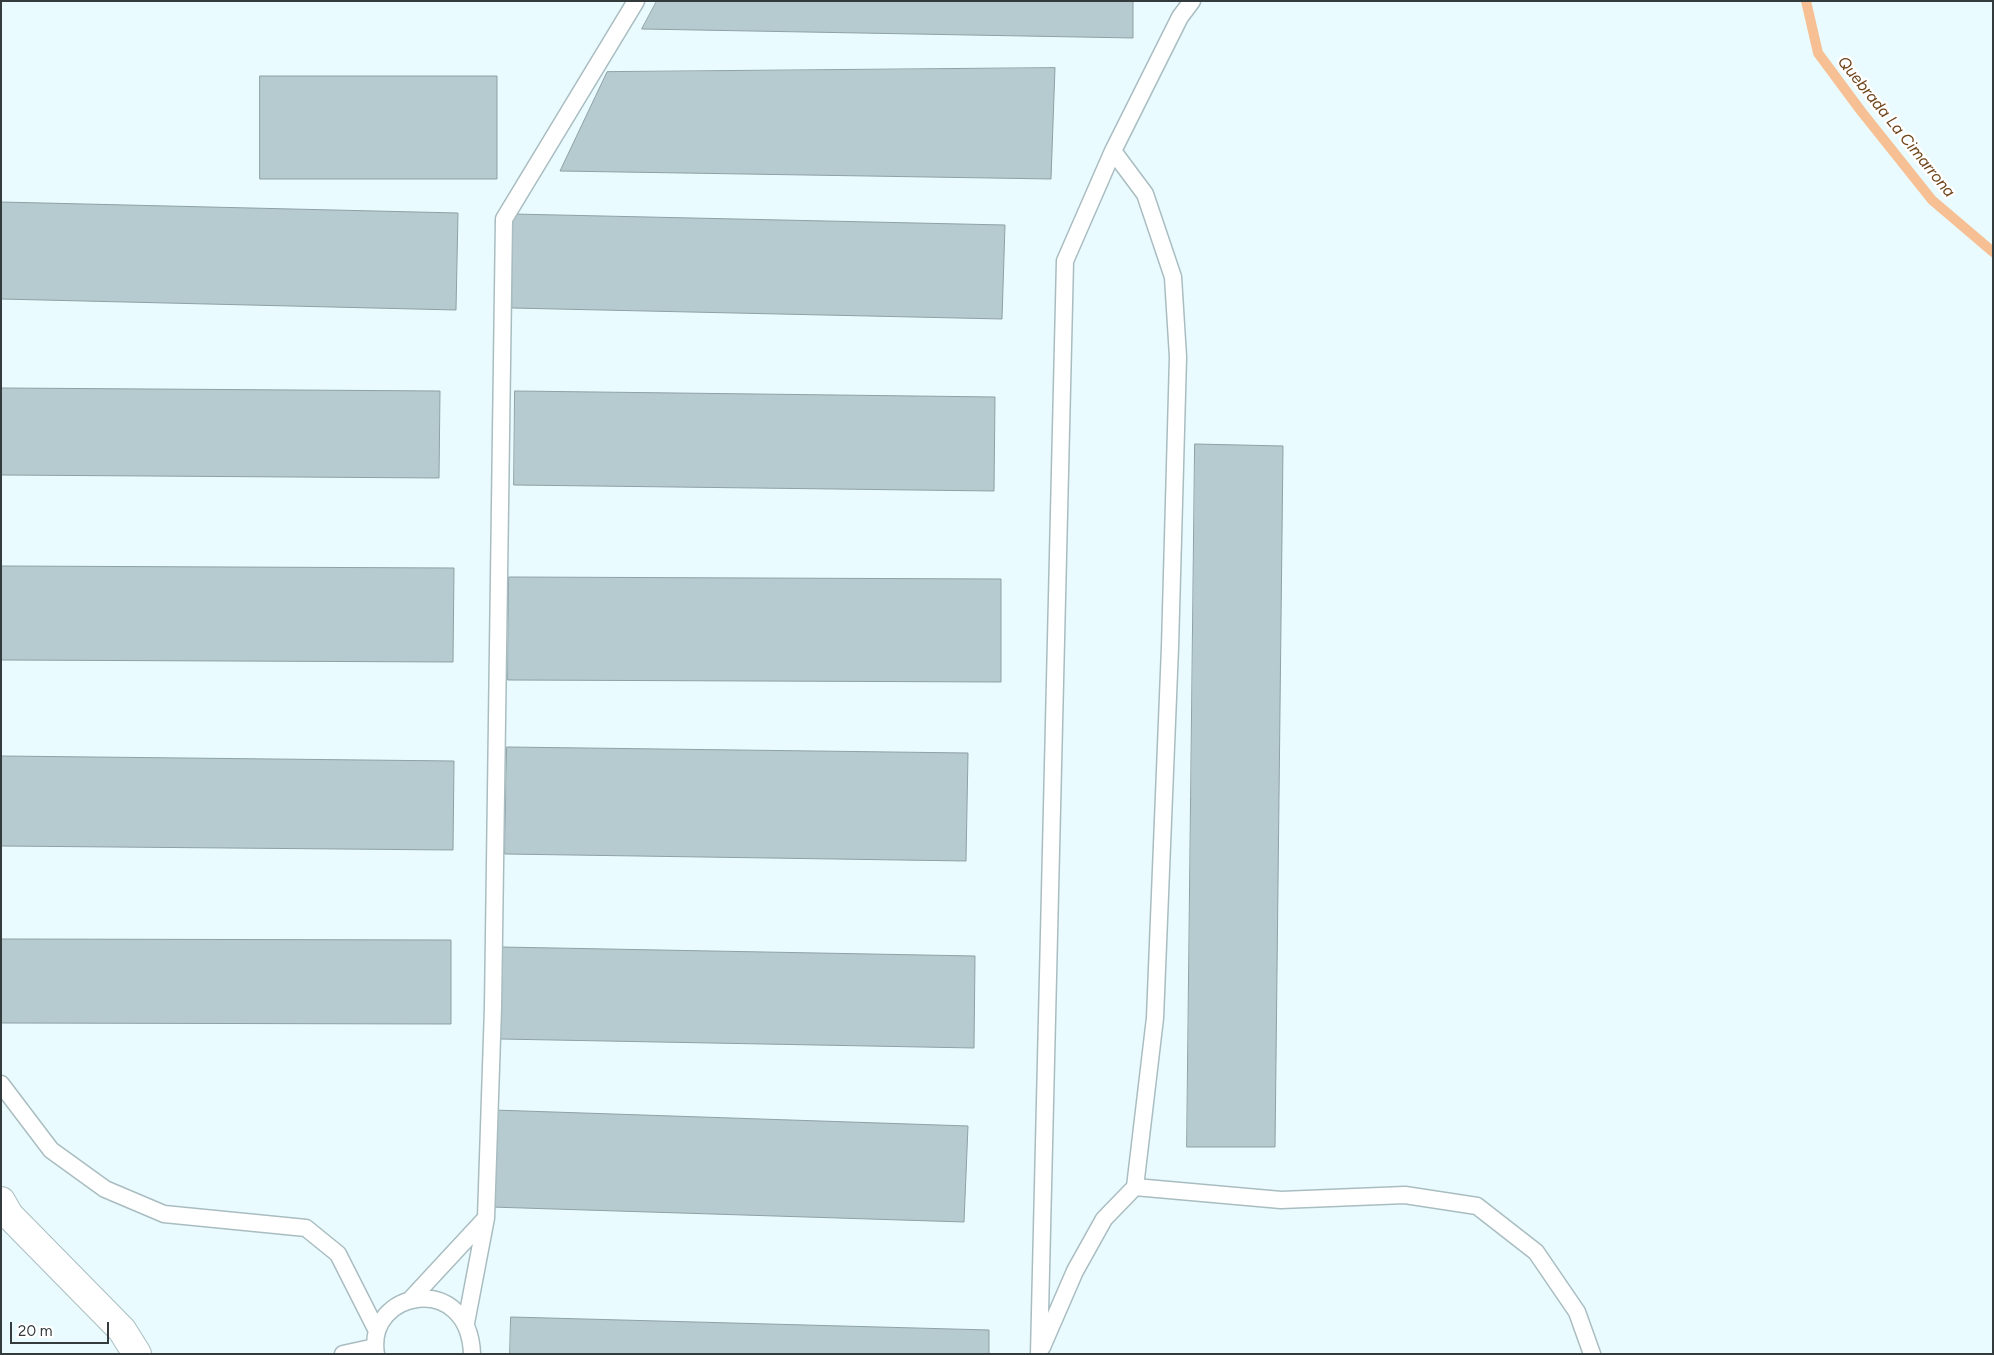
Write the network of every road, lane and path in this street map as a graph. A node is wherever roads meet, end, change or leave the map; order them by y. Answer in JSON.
{"nodes":[{"id":1,"x":636,"y":1,"type":"edge"},
{"id":2,"x":1192,"y":1,"type":"edge"},
{"id":3,"x":1113,"y":151,"type":"junction"},
{"id":4,"x":1,"y":1084,"type":"edge"},
{"id":5,"x":1135,"y":1187,"type":"junction"},
{"id":6,"x":1,"y":1201,"type":"edge"},
{"id":7,"x":486,"y":1218,"type":"junction"},
{"id":8,"x":410,"y":1300,"type":"junction"},
{"id":9,"x":466,"y":1323,"type":"junction"},
{"id":10,"x":376,"y":1344,"type":"edge"},
{"id":11,"x":137,"y":1354,"type":"edge"},
{"id":12,"x":343,"y":1354,"type":"edge"},
{"id":13,"x":472,"y":1354,"type":"edge"},
{"id":14,"x":1039,"y":1354,"type":"edge"},
{"id":15,"x":1592,"y":1354,"type":"edge"}],
"edges":[{"from":1,"to":7,"type":"lane"},
{"from":2,"to":3,"type":"lane"},
{"from":3,"to":5,"type":"lane"},
{"from":3,"to":14,"type":"lane"},
{"from":4,"to":10,"type":"lane"},
{"from":5,"to":14,"type":"lane"},
{"from":5,"to":15,"type":"lane"},
{"from":6,"to":11,"type":"main road"},
{"from":7,"to":8,"type":"lane"},
{"from":7,"to":9,"type":"lane"},
{"from":8,"to":9,"type":"lane"},
{"from":8,"to":10,"type":"lane"},
{"from":9,"to":13,"type":"lane"},
{"from":10,"to":12,"type":"lane"}]}
